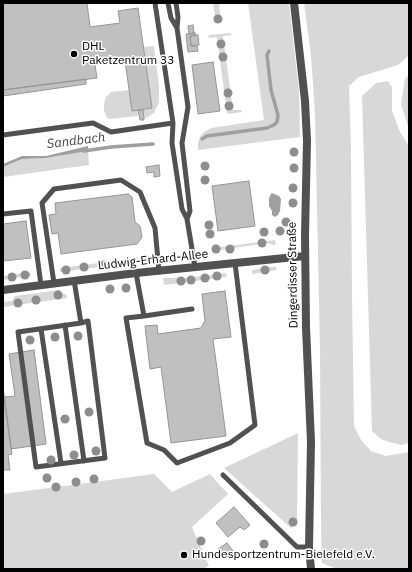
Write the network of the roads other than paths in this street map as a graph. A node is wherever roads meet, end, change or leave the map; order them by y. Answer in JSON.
{"nodes":[{"id":1,"x":154,"y":3,"type":"edge"},
{"id":2,"x":168,"y":3,"type":"edge"},
{"id":3,"x":176,"y":3,"type":"edge"},
{"id":4,"x":294,"y":3,"type":"edge"},
{"id":5,"x":177,"y":28,"type":"junction"},
{"id":6,"x":173,"y":123,"type":"junction"},
{"id":7,"x":3,"y":135,"type":"edge"},
{"id":8,"x":3,"y":214,"type":"edge"},
{"id":9,"x":186,"y":219,"type":"junction"},
{"id":10,"x":305,"y":256,"type":"junction"},
{"id":11,"x":235,"y":263,"type":"junction"},
{"id":12,"x":195,"y":267,"type":"junction"},
{"id":13,"x":159,"y":270,"type":"junction"},
{"id":14,"x":136,"y":273,"type":"junction"},
{"id":15,"x":74,"y":280,"type":"junction"},
{"id":16,"x":54,"y":283,"type":"junction"},
{"id":17,"x":41,"y":285,"type":"junction"},
{"id":18,"x":3,"y":290,"type":"edge"},
{"id":19,"x":192,"y":309,"type":"dead end"},
{"id":20,"x":144,"y":316,"type":"junction"},
{"id":21,"x":81,"y":323,"type":"junction"},
{"id":22,"x":65,"y":325,"type":"junction"},
{"id":23,"x":41,"y":329,"type":"junction"},
{"id":24,"x":84,"y":460,"type":"junction"},
{"id":25,"x":61,"y":463,"type":"junction"},
{"id":26,"x":223,"y":475,"type":"dead end"},
{"id":27,"x":309,"y":547,"type":"junction"},
{"id":28,"x":311,"y":569,"type":"edge"}],
"edges":[{"from":1,"to":6,"type":"lane"},
{"from":2,"to":5,"type":"lane"},
{"from":3,"to":5,"type":"lane"},
{"from":4,"to":10,"type":"street","name":"Dingerdisser Straße"},
{"from":5,"to":9,"type":"lane"},
{"from":6,"to":7,"type":"lane"},
{"from":6,"to":9,"type":"lane"},
{"from":8,"to":17,"type":"lane"},
{"from":9,"to":12,"type":"lane"},
{"from":10,"to":11,"type":"street","name":"Ludwig-Erhard-Allee"},
{"from":10,"to":27,"type":"street","name":"Dingerdisser Straße"},
{"from":11,"to":12,"type":"street","name":"Ludwig-Erhard-Allee"},
{"from":11,"to":20,"type":"lane"},
{"from":12,"to":13,"type":"street","name":"Ludwig-Erhard-Allee"},
{"from":13,"to":14,"type":"street","name":"Ludwig-Erhard-Allee"},
{"from":13,"to":16,"type":"lane"},
{"from":14,"to":15,"type":"street","name":"Ludwig-Erhard-Allee"},
{"from":14,"to":20,"type":"lane"},
{"from":15,"to":16,"type":"street","name":"Ludwig-Erhard-Allee"},
{"from":15,"to":21,"type":"lane"},
{"from":16,"to":17,"type":"street","name":"Ludwig-Erhard-Allee"},
{"from":17,"to":18,"type":"street","name":"Ludwig-Erhard-Allee"},
{"from":19,"to":20,"type":"lane"},
{"from":21,"to":22,"type":"lane"},
{"from":21,"to":24,"type":"lane"},
{"from":22,"to":23,"type":"lane"},
{"from":22,"to":24,"type":"lane"},
{"from":23,"to":25,"type":"lane"},
{"from":23,"to":25,"type":"lane"},
{"from":24,"to":25,"type":"lane"},
{"from":26,"to":27,"type":"lane"},
{"from":27,"to":28,"type":"street","name":"Dingerdisser Straße"}]}
